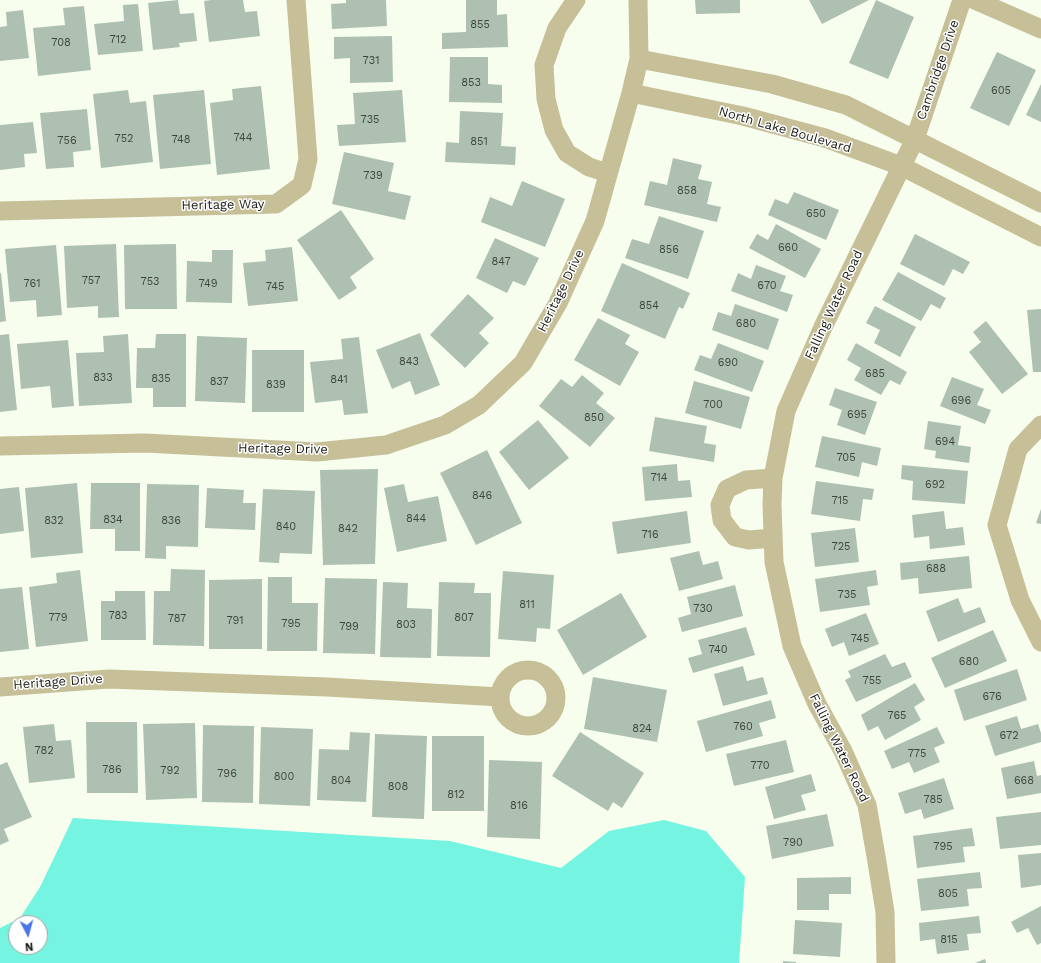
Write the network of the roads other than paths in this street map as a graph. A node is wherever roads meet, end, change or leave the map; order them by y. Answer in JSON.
{"nodes":[{"id":1,"x":296,"y":0,"type":"edge"},
{"id":2,"x":576,"y":0,"type":"edge"},
{"id":3,"x":638,"y":0,"type":"edge"},
{"id":4,"x":962,"y":0,"type":"edge"},
{"id":5,"x":975,"y":0,"type":"edge"},
{"id":6,"x":1041,"y":29,"type":"edge"},
{"id":7,"x":639,"y":59,"type":"junction"},
{"id":8,"x":631,"y":93,"type":"junction"},
{"id":9,"x":915,"y":140,"type":"junction"},
{"id":10,"x":901,"y":166,"type":"junction"},
{"id":11,"x":608,"y":173,"type":"junction"},
{"id":12,"x":1041,"y":203,"type":"edge"},
{"id":13,"x":0,"y":211,"type":"edge"},
{"id":14,"x":1041,"y":237,"type":"edge"},
{"id":15,"x":1041,"y":425,"type":"edge"},
{"id":16,"x":0,"y":446,"type":"edge"},
{"id":17,"x":773,"y":478,"type":"junction"},
{"id":18,"x":773,"y":538,"type":"junction"},
{"id":19,"x":1041,"y":642,"type":"edge"},
{"id":20,"x":0,"y":687,"type":"edge"},
{"id":21,"x":500,"y":697,"type":"dead end"},
{"id":22,"x":886,"y":963,"type":"edge"}],
"edges":[{"from":1,"to":13,"type":"street","name":"Heritage Way"},
{"from":2,"to":11,"type":"street"},
{"from":3,"to":7,"type":"street","name":"Heritage Drive"},
{"from":4,"to":9,"type":"street","name":"Cambridge Drive"},
{"from":5,"to":6,"type":"street"},
{"from":7,"to":8,"type":"street","name":"Heritage Drive"},
{"from":7,"to":9,"type":"street"},
{"from":8,"to":10,"type":"street","name":"North Lake Boulevard"},
{"from":8,"to":11,"type":"street","name":"Heritage Drive"},
{"from":9,"to":10,"type":"street","name":"Falling Water Road"},
{"from":9,"to":12,"type":"street"},
{"from":10,"to":14,"type":"street","name":"North Lake Boulevard"},
{"from":10,"to":17,"type":"street","name":"Falling Water Road"},
{"from":11,"to":16,"type":"street","name":"Heritage Drive"},
{"from":15,"to":19,"type":"street"},
{"from":17,"to":18,"type":"street","name":"Falling Water Road"},
{"from":17,"to":18,"type":"street"},
{"from":18,"to":22,"type":"street","name":"Falling Water Road"},
{"from":20,"to":21,"type":"street","name":"Heritage Drive"}]}
